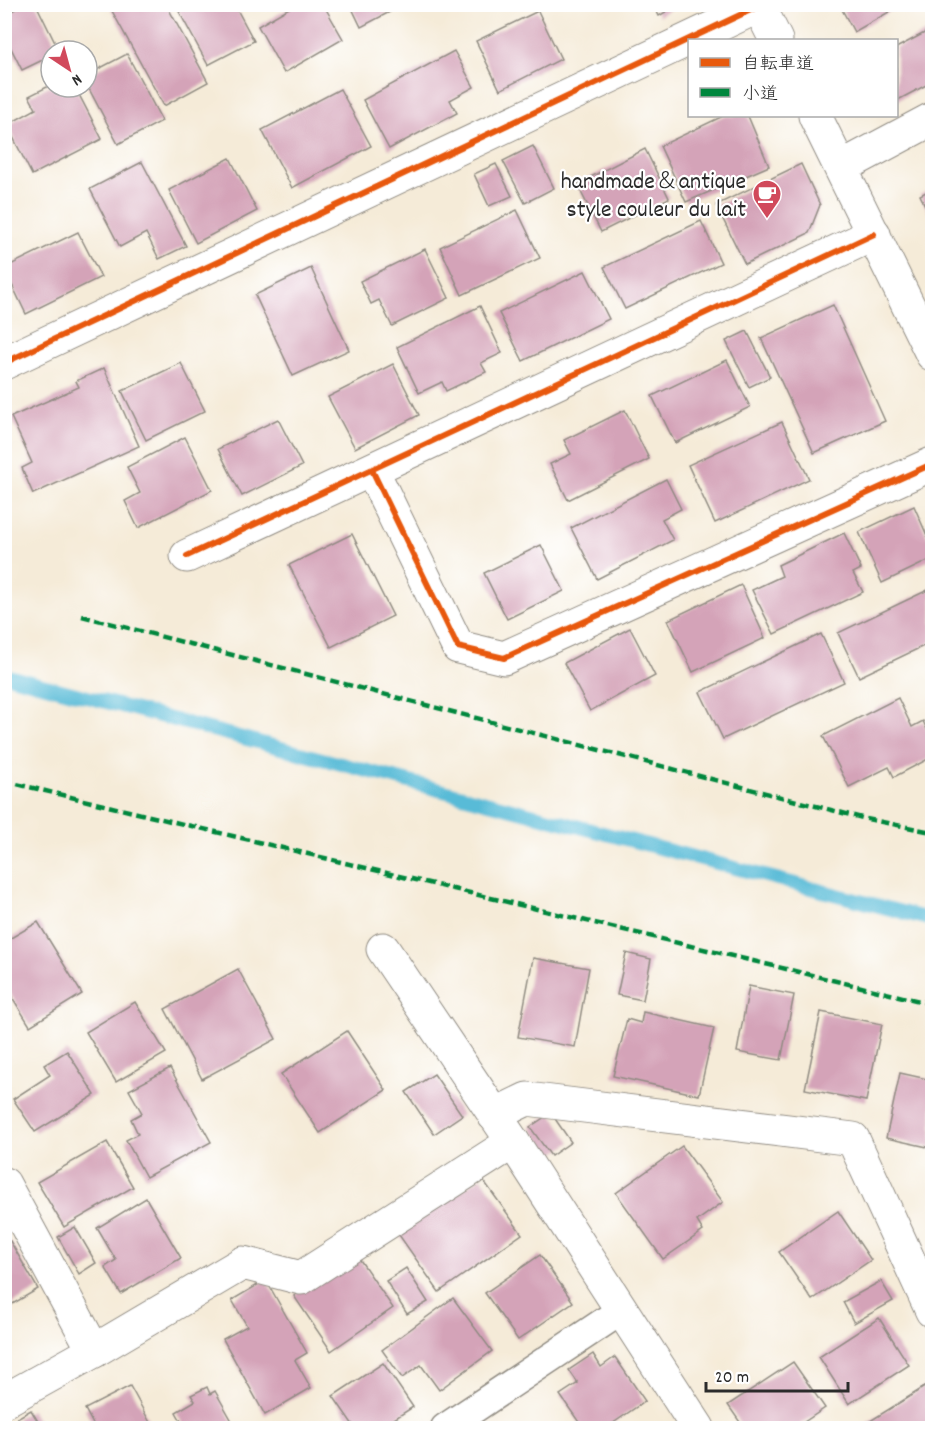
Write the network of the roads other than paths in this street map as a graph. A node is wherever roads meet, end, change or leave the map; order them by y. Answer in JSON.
{"nodes":[{"id":1,"x":759,"y":5,"type":"edge"},
{"id":2,"x":776,"y":39,"type":"edge"},
{"id":3,"x":816,"y":117,"type":"edge"},
{"id":4,"x":933,"y":118,"type":"edge"},
{"id":5,"x":842,"y":167,"type":"junction"},
{"id":6,"x":874,"y":234,"type":"junction"},
{"id":7,"x":933,"y":354,"type":"edge"},
{"id":8,"x":4,"y":363,"type":"edge"},
{"id":9,"x":933,"y":464,"type":"edge"},
{"id":10,"x":372,"y":470,"type":"junction"},
{"id":11,"x":187,"y":556,"type":"dead end"},
{"id":12,"x":383,"y":949,"type":"dead end"},
{"id":13,"x":494,"y":1115,"type":"junction"},
{"id":14,"x":513,"y":1142,"type":"junction"},
{"id":15,"x":4,"y":1184,"type":"edge"},
{"id":16,"x":622,"y":1310,"type":"junction"},
{"id":17,"x":933,"y":1311,"type":"edge"},
{"id":18,"x":94,"y":1351,"type":"junction"},
{"id":19,"x":4,"y":1401,"type":"edge"},
{"id":20,"x":445,"y":1428,"type":"edge"},
{"id":21,"x":699,"y":1428,"type":"edge"}],
"edges":[{"from":1,"to":2,"type":"street"},
{"from":1,"to":8,"type":"street"},
{"from":3,"to":5,"type":"street"},
{"from":4,"to":5,"type":"street"},
{"from":5,"to":6,"type":"street"},
{"from":6,"to":7,"type":"street"},
{"from":6,"to":10,"type":"street"},
{"from":9,"to":10,"type":"street"},
{"from":10,"to":11,"type":"street"},
{"from":12,"to":13,"type":"street"},
{"from":13,"to":14,"type":"street"},
{"from":13,"to":17,"type":"street"},
{"from":14,"to":16,"type":"street"},
{"from":14,"to":18,"type":"street"},
{"from":15,"to":18,"type":"street"},
{"from":16,"to":20,"type":"lane"},
{"from":16,"to":21,"type":"street"},
{"from":18,"to":19,"type":"street"}]}
